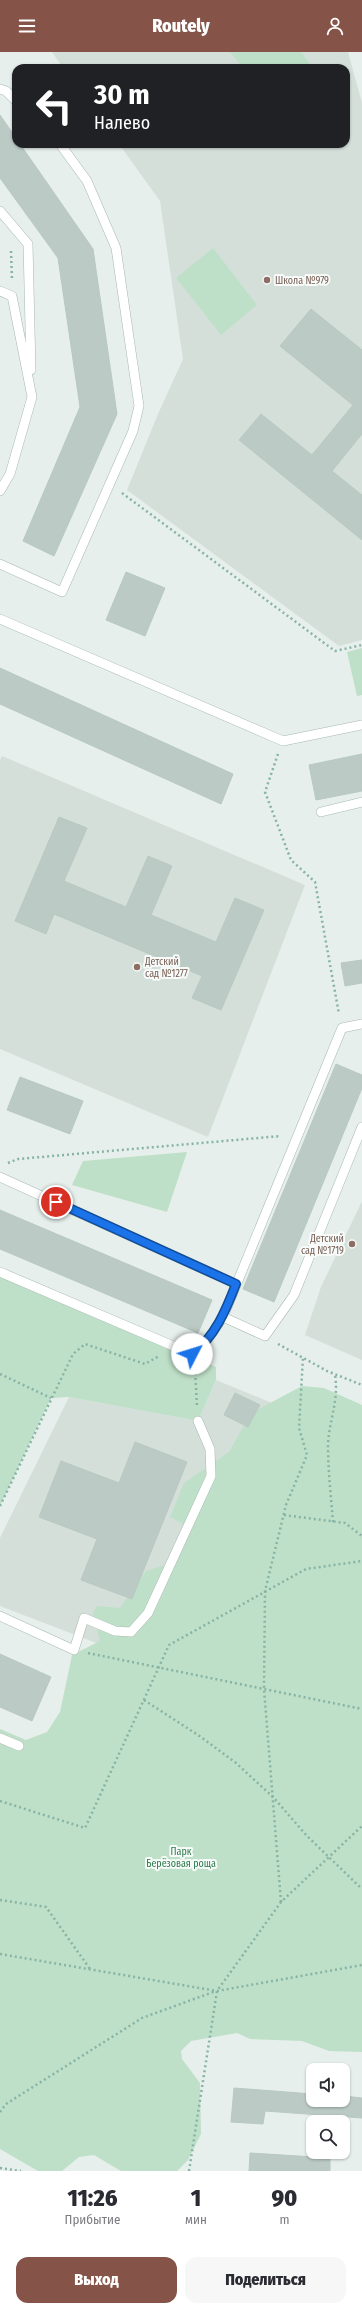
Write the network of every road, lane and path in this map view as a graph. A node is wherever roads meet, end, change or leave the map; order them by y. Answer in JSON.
{"nodes":[{"id":1,"x":0,"y":89,"type":"edge"},
{"id":2,"x":12,"y":96,"type":"edge"},
{"id":3,"x":63,"y":148,"type":"edge"},
{"id":4,"x":0,"y":211,"type":"edge"},
{"id":5,"x":11,"y":251,"type":"dead end"},
{"id":6,"x":0,"y":291,"type":"edge"},
{"id":7,"x":12,"y":296,"type":"junction"},
{"id":8,"x":32,"y":397,"type":"junction"},
{"id":9,"x":124,"y":486,"type":"dead end"},
{"id":10,"x":0,"y":491,"type":"edge"},
{"id":11,"x":0,"y":564,"type":"edge"},
{"id":12,"x":0,"y":619,"type":"edge"},
{"id":13,"x":362,"y":645,"type":"edge"},
{"id":14,"x":362,"y":725,"type":"edge"},
{"id":15,"x":283,"y":741,"type":"junction"},
{"id":16,"x":362,"y":802,"type":"edge"},
{"id":17,"x":321,"y":812,"type":"dead end"},
{"id":18,"x":362,"y":1024,"type":"edge"},
{"id":19,"x":342,"y":1028,"type":"junction"},
{"id":20,"x":362,"y":1127,"type":"edge"},
{"id":21,"x":298,"y":1135,"type":"junction"},
{"id":22,"x":6,"y":1164,"type":"dead end"},
{"id":23,"x":0,"y":1178,"type":"edge"},
{"id":24,"x":0,"y":1272,"type":"edge"},
{"id":25,"x":236,"y":1284,"type":"junction"},
{"id":26,"x":223,"y":1316,"type":"junction"},
{"id":27,"x":265,"y":1336,"type":"junction"},
{"id":28,"x":174,"y":1346,"type":"junction"},
{"id":29,"x":303,"y":1357,"type":"junction"},
{"id":30,"x":196,"y":1370,"type":"dead end"},
{"id":31,"x":0,"y":1374,"type":"edge"},
{"id":32,"x":335,"y":1374,"type":"junction"},
{"id":33,"x":362,"y":1385,"type":"edge"},
{"id":34,"x":51,"y":1398,"type":"junction"},
{"id":35,"x":198,"y":1421,"type":"joint"},
{"id":36,"x":0,"y":1506,"type":"edge"},
{"id":37,"x":284,"y":1515,"type":"junction"},
{"id":38,"x":333,"y":1522,"type":"junction"},
{"id":39,"x":362,"y":1536,"type":"edge"},
{"id":40,"x":362,"y":1561,"type":"edge"},
{"id":41,"x":265,"y":1591,"type":"junction"},
{"id":42,"x":0,"y":1616,"type":"edge"},
{"id":43,"x":74,"y":1650,"type":"junction"},
{"id":44,"x":159,"y":1668,"type":"junction"},
{"id":45,"x":264,"y":1689,"type":"junction"},
{"id":46,"x":144,"y":1700,"type":"junction"},
{"id":47,"x":362,"y":1709,"type":"edge"},
{"id":48,"x":0,"y":1738,"type":"edge"},
{"id":49,"x":19,"y":1746,"type":"dead end"},
{"id":50,"x":273,"y":1797,"type":"junction"},
{"id":51,"x":0,"y":1801,"type":"edge"},
{"id":52,"x":362,"y":1826,"type":"edge"},
{"id":53,"x":328,"y":1858,"type":"junction"},
{"id":54,"x":362,"y":1889,"type":"edge"},
{"id":55,"x":0,"y":1900,"type":"edge"},
{"id":56,"x":281,"y":1902,"type":"junction"},
{"id":57,"x":0,"y":1954,"type":"edge"},
{"id":58,"x":362,"y":1965,"type":"edge"},
{"id":59,"x":90,"y":1970,"type":"junction"},
{"id":60,"x":218,"y":1991,"type":"junction"},
{"id":61,"x":0,"y":2112,"type":"edge"},
{"id":62,"x":0,"y":2168,"type":"edge"},
{"id":63,"x":21,"y":2171,"type":"edge"},
{"id":64,"x":189,"y":2171,"type":"edge"}],
"edges":[{"from":1,"to":2,"type":"lane"},
{"from":3,"to":11,"type":"lane"},
{"from":4,"to":8,"type":"lane"},
{"from":5,"to":7,"type":"path"},
{"from":6,"to":7,"type":"lane"},
{"from":7,"to":8,"type":"lane"},
{"from":8,"to":10,"type":"lane"},
{"from":9,"to":13,"type":"path"},
{"from":12,"to":15,"type":"lane"},
{"from":14,"to":15,"type":"lane"},
{"from":15,"to":19,"type":"path"},
{"from":16,"to":17,"type":"lane"},
{"from":18,"to":19,"type":"lane"},
{"from":19,"to":21,"type":"lane"},
{"from":20,"to":27,"type":"lane"},
{"from":21,"to":22,"type":"path"},
{"from":21,"to":25,"type":"lane"},
{"from":23,"to":25,"type":"lane"},
{"from":24,"to":28,"type":"lane"},
{"from":25,"to":26,"type":"lane"},
{"from":26,"to":27,"type":"lane"},
{"from":26,"to":28,"type":"lane"},
{"from":27,"to":29,"type":"path"},
{"from":28,"to":34,"type":"path"},
{"from":29,"to":32,"type":"path"},
{"from":29,"to":37,"type":"path"},
{"from":30,"to":35,"type":"path"},
{"from":31,"to":34,"type":"path"},
{"from":32,"to":33,"type":"path"},
{"from":32,"to":38,"type":"path"},
{"from":34,"to":36,"type":"path"},
{"from":35,"to":43,"type":"lane"},
{"from":37,"to":38,"type":"path"},
{"from":37,"to":41,"type":"path"},
{"from":38,"to":39,"type":"path"},
{"from":40,"to":41,"type":"path"},
{"from":41,"to":44,"type":"path"},
{"from":41,"to":45,"type":"path"},
{"from":42,"to":43,"type":"lane"},
{"from":43,"to":44,"type":"path"},
{"from":44,"to":45,"type":"path"},
{"from":44,"to":46,"type":"path"},
{"from":45,"to":47,"type":"path"},
{"from":45,"to":50,"type":"path"},
{"from":46,"to":50,"type":"path"},
{"from":46,"to":51,"type":"path"},
{"from":48,"to":49,"type":"lane"},
{"from":50,"to":53,"type":"path"},
{"from":50,"to":56,"type":"path"},
{"from":52,"to":53,"type":"path"},
{"from":53,"to":54,"type":"path"},
{"from":53,"to":56,"type":"path"},
{"from":55,"to":59,"type":"path"},
{"from":56,"to":60,"type":"path"},
{"from":57,"to":59,"type":"path"},
{"from":58,"to":60,"type":"path"},
{"from":59,"to":60,"type":"path"},
{"from":60,"to":61,"type":"path"},
{"from":60,"to":64,"type":"path"},
{"from":62,"to":63,"type":"path"}]}
